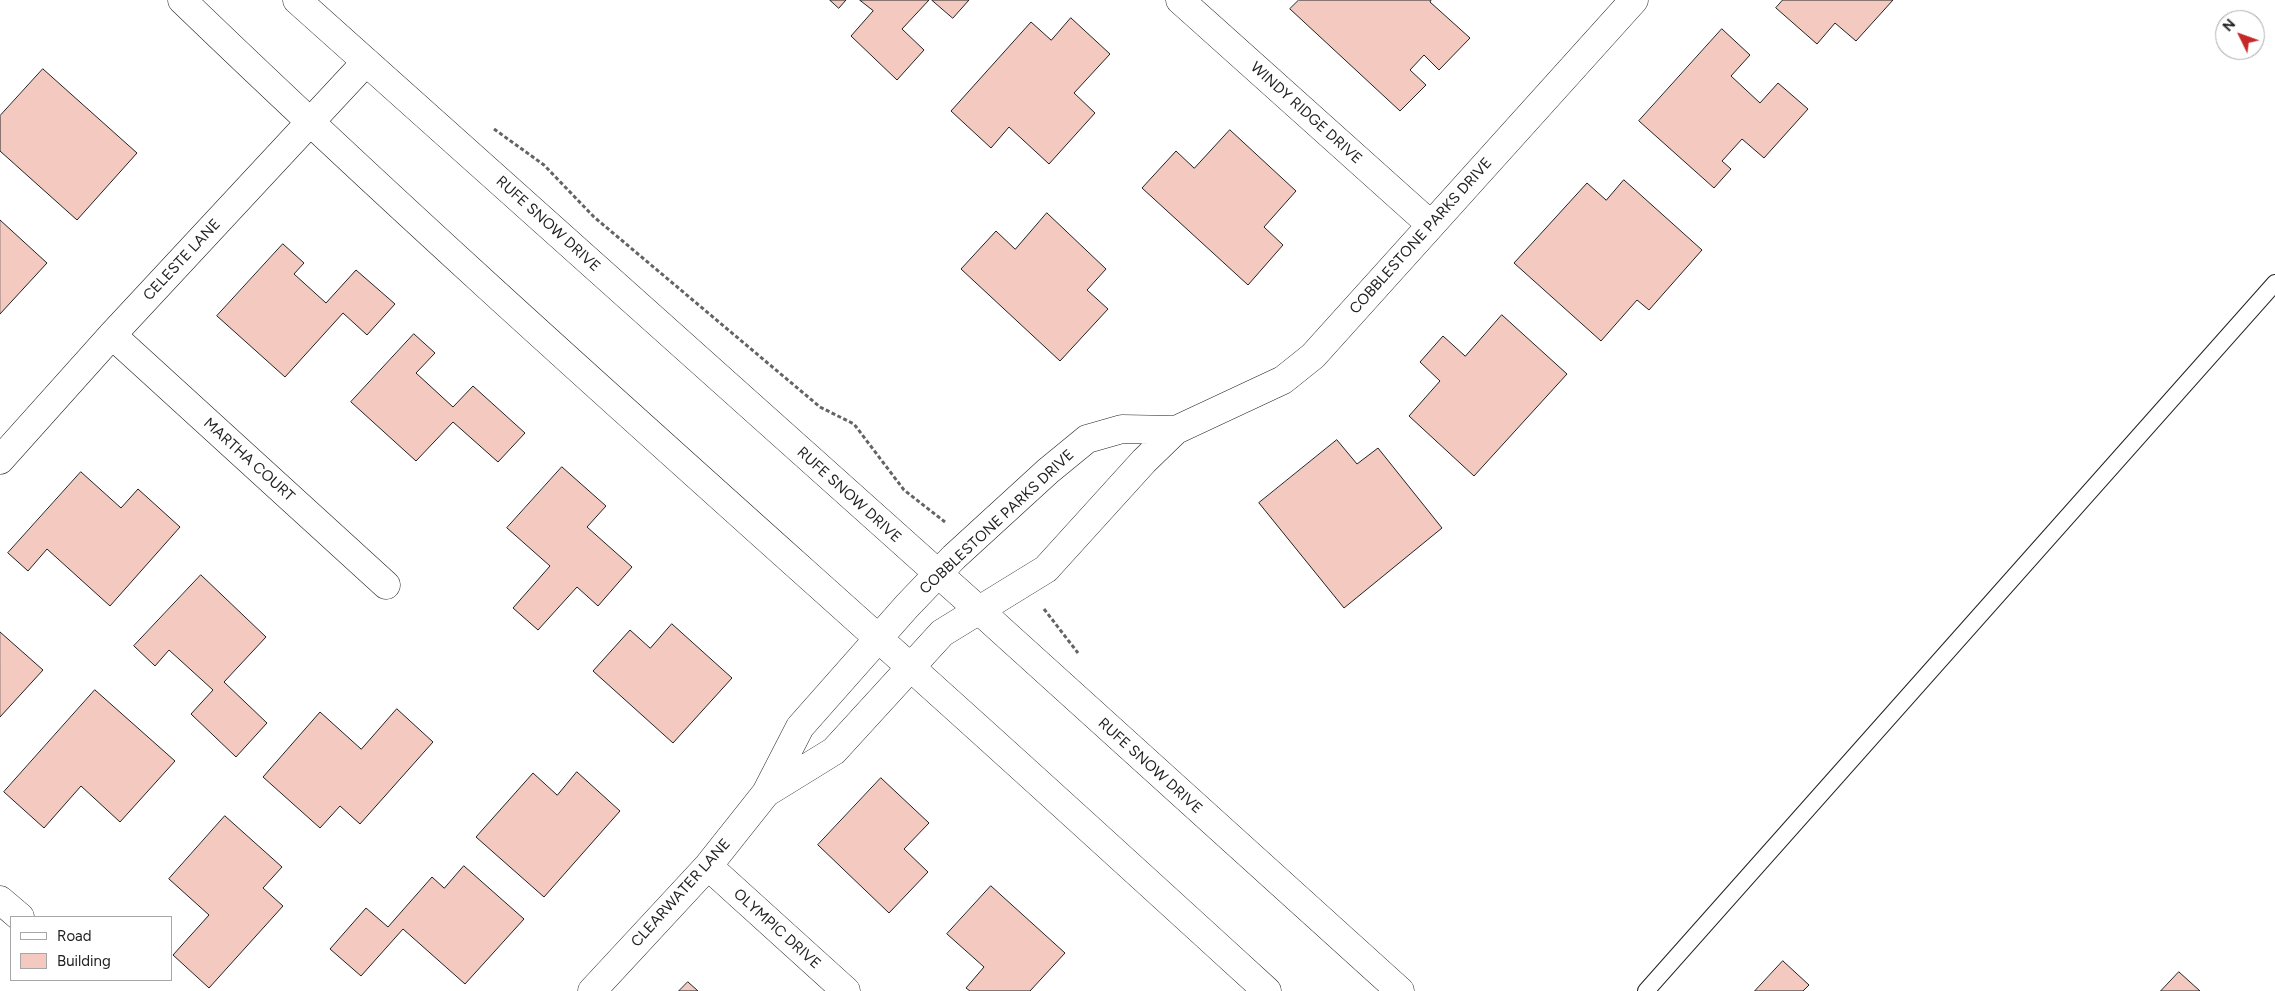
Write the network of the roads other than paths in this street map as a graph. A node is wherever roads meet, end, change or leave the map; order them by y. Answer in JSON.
{"nodes":[{"id":1,"x":182,"y":0,"type":"edge"},
{"id":2,"x":297,"y":0,"type":"edge"},
{"id":3,"x":1180,"y":0,"type":"edge"},
{"id":4,"x":1634,"y":0,"type":"edge"},
{"id":5,"x":366,"y":62,"type":"junction"},
{"id":6,"x":310,"y":123,"type":"junction"},
{"id":7,"x":1431,"y":226,"type":"junction"},
{"id":8,"x":2275,"y":283,"type":"edge"},
{"id":9,"x":112,"y":335,"type":"junction"},
{"id":10,"x":1176,"y":430,"type":"junction"},
{"id":11,"x":0,"y":460,"type":"edge"},
{"id":12,"x":938,"y":574,"type":"junction"},
{"id":13,"x":386,"y":585,"type":"dead end"},
{"id":14,"x":907,"y":606,"type":"joint"},
{"id":15,"x":980,"y":611,"type":"junction"},
{"id":16,"x":942,"y":633,"type":"joint"},
{"id":17,"x":878,"y":638,"type":"junction"},
{"id":18,"x":910,"y":667,"type":"junction"},
{"id":19,"x":766,"y":793,"type":"junction"},
{"id":20,"x":708,"y":866,"type":"junction"},
{"id":21,"x":0,"y":900,"type":"edge"},
{"id":22,"x":19,"y":916,"type":"edge"},
{"id":23,"x":592,"y":991,"type":"edge"},
{"id":24,"x":846,"y":991,"type":"edge"},
{"id":25,"x":1267,"y":991,"type":"edge"},
{"id":26,"x":1400,"y":991,"type":"edge"},
{"id":27,"x":1646,"y":991,"type":"edge"}],
"edges":[{"from":1,"to":6,"type":"street"},
{"from":2,"to":5,"type":"street","name":"RUFE SNOW DRIVE"},
{"from":3,"to":7,"type":"street","name":"WINDY RIDGE DRIVE"},
{"from":4,"to":7,"type":"street","name":"COBBLESTONE PARKS DRIVE"},
{"from":5,"to":6,"type":"street","name":"CELESTE LANE"},
{"from":5,"to":12,"type":"street","name":"RUFE SNOW DRIVE"},
{"from":6,"to":9,"type":"street","name":"CELESTE LANE"},
{"from":6,"to":17,"type":"street"},
{"from":7,"to":10,"type":"street","name":"COBBLESTONE PARKS DRIVE"},
{"from":8,"to":27,"type":"lane"},
{"from":9,"to":11,"type":"street","name":"CELESTE LANE"},
{"from":9,"to":13,"type":"street","name":"MARTHA COURT"},
{"from":10,"to":12,"type":"street","name":"COBBLESTONE PARKS DRIVE"},
{"from":10,"to":15,"type":"street","name":"COBBLESTONE PARKS DRIVE"},
{"from":12,"to":14,"type":"street","name":"COBBLESTONE PARKS DRIVE"},
{"from":12,"to":15,"type":"street","name":"RUFE SNOW DRIVE"},
{"from":14,"to":17,"type":"street","name":"CLEARWATER LANE"},
{"from":15,"to":16,"type":"street","name":"COBBLESTONE PARKS DRIVE"},
{"from":15,"to":26,"type":"street","name":"RUFE SNOW DRIVE"},
{"from":16,"to":18,"type":"street","name":"CLEARWATER LANE"},
{"from":17,"to":18,"type":"street"},
{"from":17,"to":19,"type":"street","name":"CLEARWATER LANE"},
{"from":18,"to":19,"type":"street","name":"CLEARWATER LANE"},
{"from":18,"to":25,"type":"street"},
{"from":19,"to":20,"type":"street","name":"CLEARWATER LANE"},
{"from":20,"to":23,"type":"street","name":"CLEARWATER LANE"},
{"from":20,"to":24,"type":"street","name":"OLYMPIC DRIVE"},
{"from":21,"to":22,"type":"street"}]}
